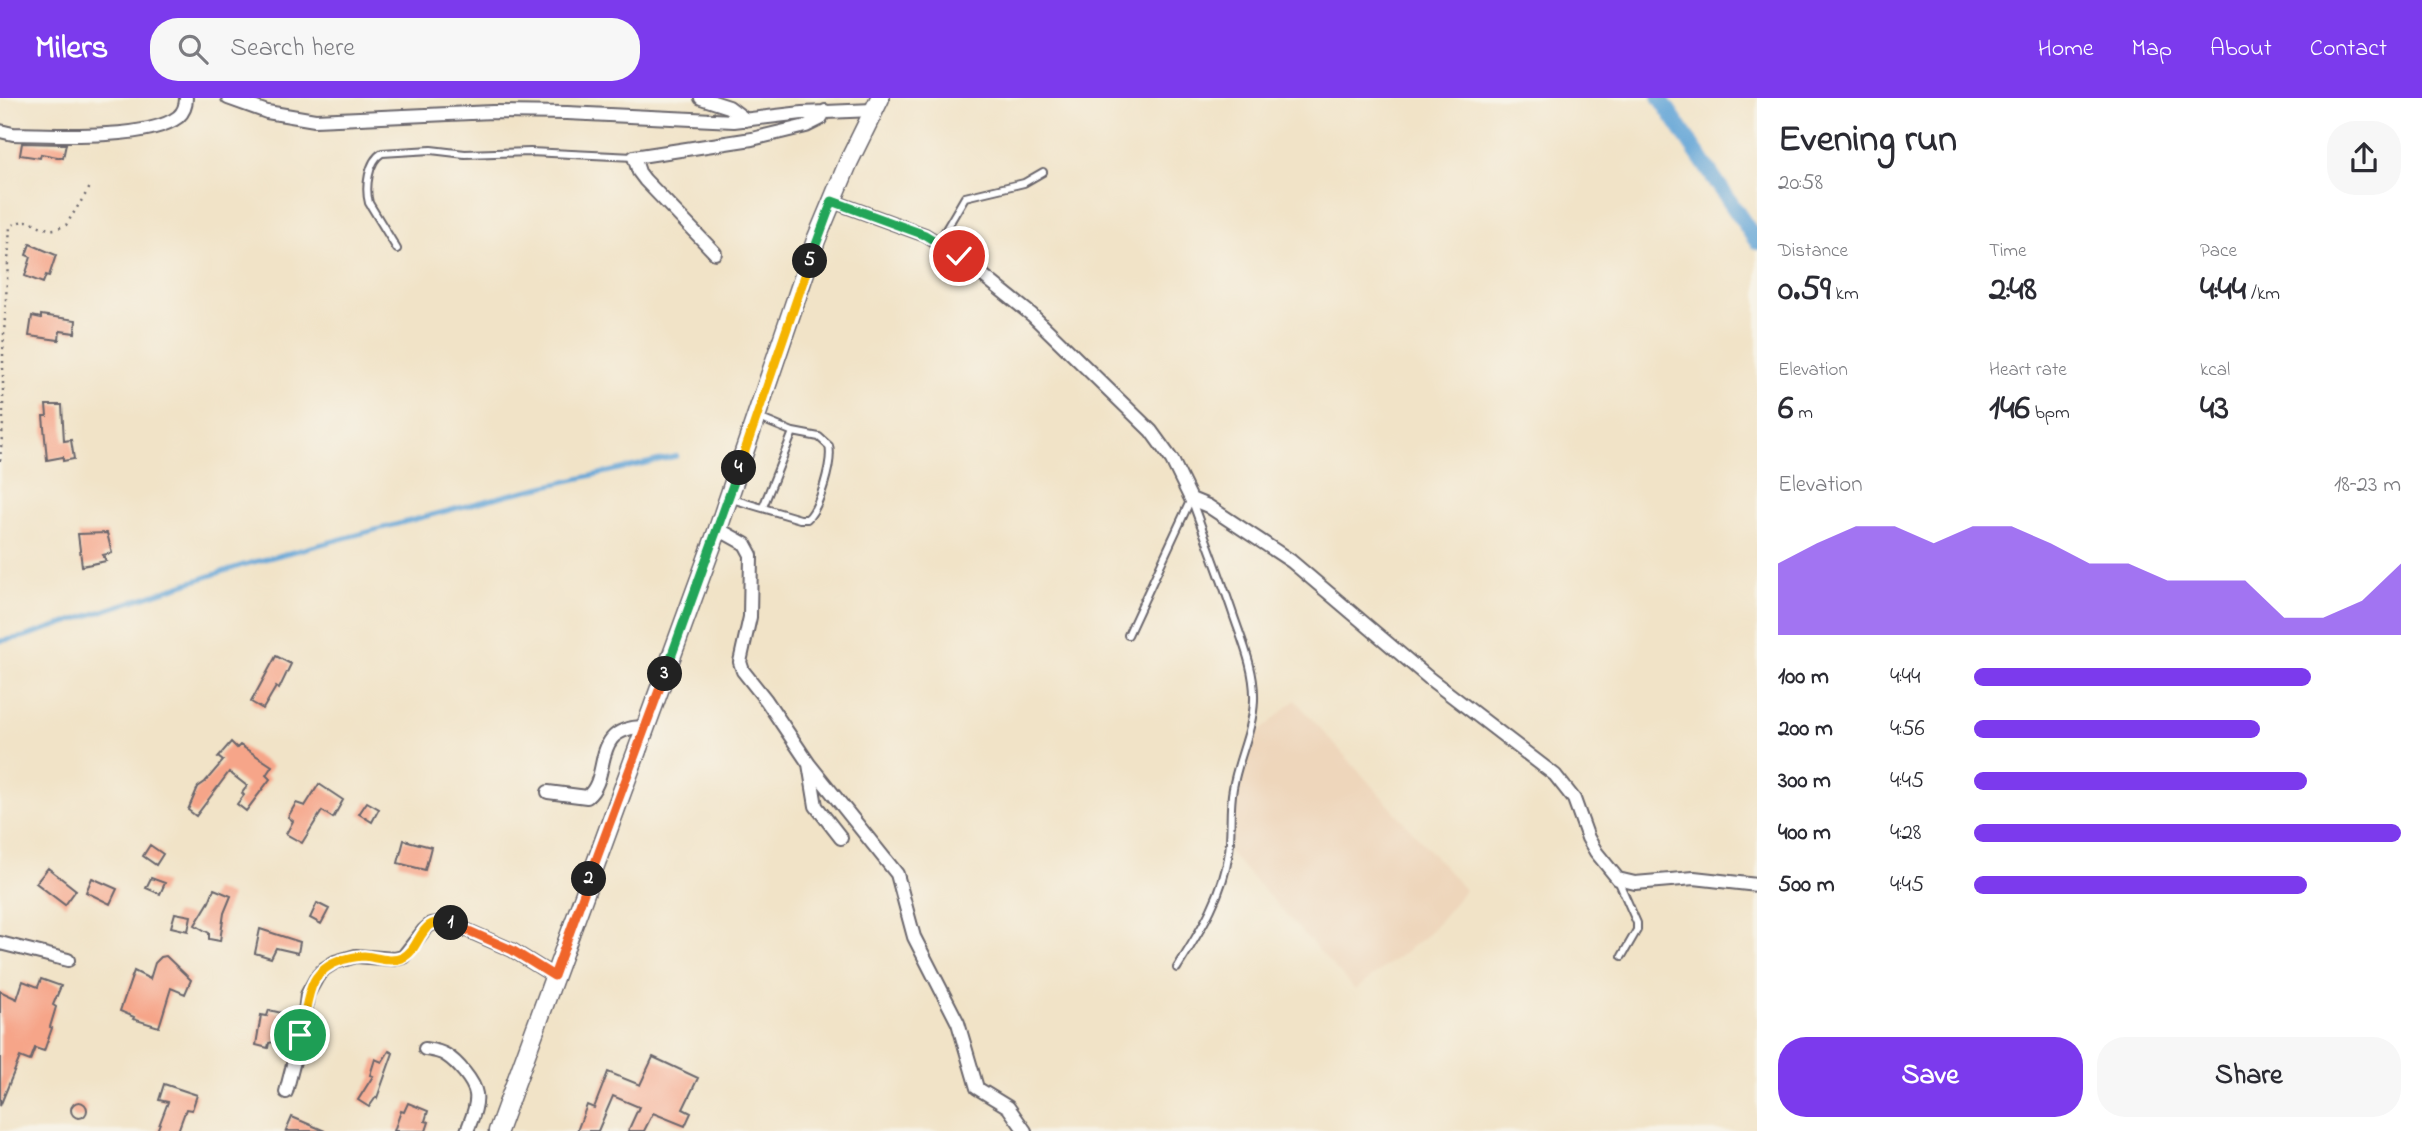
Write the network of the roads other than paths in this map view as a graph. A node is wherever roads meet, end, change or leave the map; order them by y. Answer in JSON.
{"nodes":[{"id":1,"x":186,"y":98,"type":"edge"},
{"id":2,"x":228,"y":98,"type":"edge"},
{"id":3,"x":701,"y":98,"type":"edge"},
{"id":4,"x":876,"y":104,"type":"edge"},
{"id":5,"x":825,"y":111,"type":"junction"},
{"id":6,"x":746,"y":120,"type":"junction"},
{"id":7,"x":0,"y":131,"type":"edge"},
{"id":8,"x":634,"y":157,"type":"junction"},
{"id":9,"x":1043,"y":172,"type":"dead end"},
{"id":10,"x":832,"y":201,"type":"junction"},
{"id":11,"x":938,"y":243,"type":"junction"},
{"id":12,"x":397,"y":249,"type":"dead end"},
{"id":13,"x":715,"y":253,"type":"dead end"},
{"id":14,"x":757,"y":417,"type":"junction"},
{"id":15,"x":793,"y":432,"type":"junction"},
{"id":16,"x":729,"y":498,"type":"junction"},
{"id":17,"x":1191,"y":499,"type":"junction"},
{"id":18,"x":763,"y":507,"type":"junction"},
{"id":19,"x":718,"y":529,"type":"junction"},
{"id":20,"x":1128,"y":635,"type":"dead end"},
{"id":21,"x":645,"y":727,"type":"junction"},
{"id":22,"x":809,"y":764,"type":"junction"},
{"id":23,"x":548,"y":792,"type":"dead end"},
{"id":24,"x":841,"y":838,"type":"dead end"},
{"id":25,"x":1618,"y":879,"type":"junction"},
{"id":26,"x":1757,"y":885,"type":"edge"},
{"id":27,"x":0,"y":943,"type":"edge"},
{"id":28,"x":1622,"y":956,"type":"dead end"},
{"id":29,"x":68,"y":960,"type":"dead end"},
{"id":30,"x":1177,"y":968,"type":"dead end"},
{"id":31,"x":554,"y":976,"type":"junction"},
{"id":32,"x":425,"y":1049,"type":"dead end"},
{"id":33,"x":286,"y":1092,"type":"dead end"},
{"id":34,"x":467,"y":1131,"type":"edge"},
{"id":35,"x":498,"y":1131,"type":"edge"},
{"id":36,"x":1025,"y":1131,"type":"edge"}],
"edges":[{"from":1,"to":7,"type":"street"},
{"from":2,"to":6,"type":"street"},
{"from":3,"to":6,"type":"street"},
{"from":4,"to":5,"type":"street"},
{"from":4,"to":10,"type":"street"},
{"from":5,"to":6,"type":"street"},
{"from":5,"to":8,"type":"street"},
{"from":8,"to":12,"type":"lane"},
{"from":8,"to":13,"type":"street"},
{"from":9,"to":11,"type":"lane"},
{"from":10,"to":11,"type":"street"},
{"from":10,"to":14,"type":"street"},
{"from":11,"to":17,"type":"street"},
{"from":14,"to":15,"type":"lane"},
{"from":14,"to":16,"type":"street"},
{"from":15,"to":18,"type":"lane"},
{"from":15,"to":18,"type":"lane"},
{"from":16,"to":18,"type":"lane"},
{"from":16,"to":19,"type":"street"},
{"from":17,"to":20,"type":"lane"},
{"from":17,"to":25,"type":"street"},
{"from":17,"to":30,"type":"lane"},
{"from":19,"to":21,"type":"street"},
{"from":19,"to":22,"type":"street"},
{"from":21,"to":23,"type":"street"},
{"from":21,"to":31,"type":"street"},
{"from":22,"to":24,"type":"street"},
{"from":22,"to":36,"type":"street"},
{"from":25,"to":26,"type":"street"},
{"from":25,"to":28,"type":"lane"},
{"from":27,"to":29,"type":"street"},
{"from":31,"to":33,"type":"street"},
{"from":31,"to":35,"type":"street"},
{"from":32,"to":34,"type":"street"}]}
